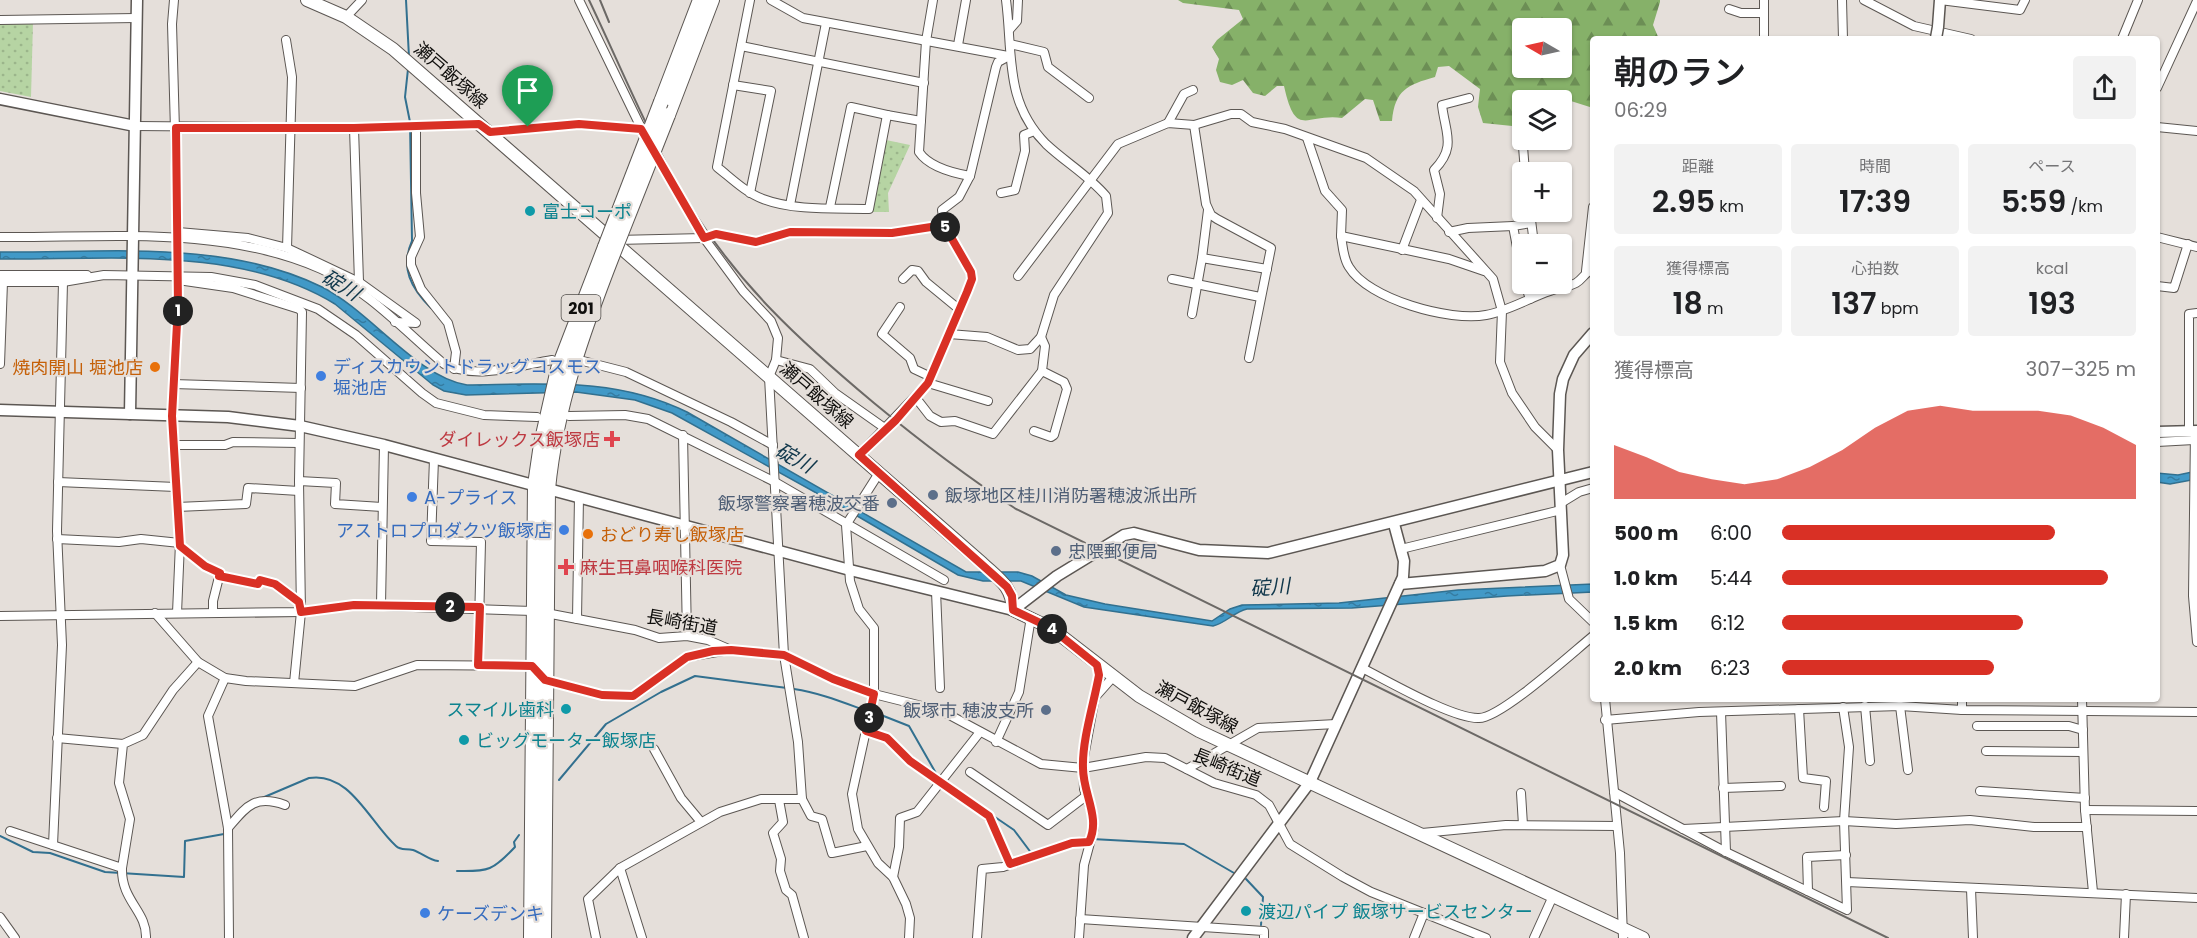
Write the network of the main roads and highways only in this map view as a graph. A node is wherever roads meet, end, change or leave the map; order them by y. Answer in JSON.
{"nodes":[{"id":1,"x":307,"y":0,"type":"edge"},
{"id":2,"x":700,"y":0,"type":"edge"},
{"id":3,"x":712,"y":0,"type":"edge"},
{"id":4,"x":610,"y":247,"type":"junction"},
{"id":5,"x":539,"y":612,"type":"junction"},
{"id":6,"x":1622,"y":933,"type":"edge"},
{"id":7,"x":531,"y":938,"type":"edge"},
{"id":8,"x":544,"y":938,"type":"edge"},
{"id":9,"x":1643,"y":938,"type":"edge"}],
"edges":[{"from":1,"to":4,"type":"main road","name":"瀬戸飯塚線"},
{"from":2,"to":4,"type":"highway","number":"201","bridge":true},
{"from":3,"to":4,"type":"highway","number":"201","bridge":true},
{"from":4,"to":5,"type":"highway","number":"201"},
{"from":4,"to":6,"type":"main road","name":"瀬戸飯塚線"},
{"from":5,"to":7,"type":"highway","number":"201"},
{"from":5,"to":8,"type":"highway","number":"201"},
{"from":6,"to":9,"type":"main road","name":"瀬戸飯塚線"}]}
